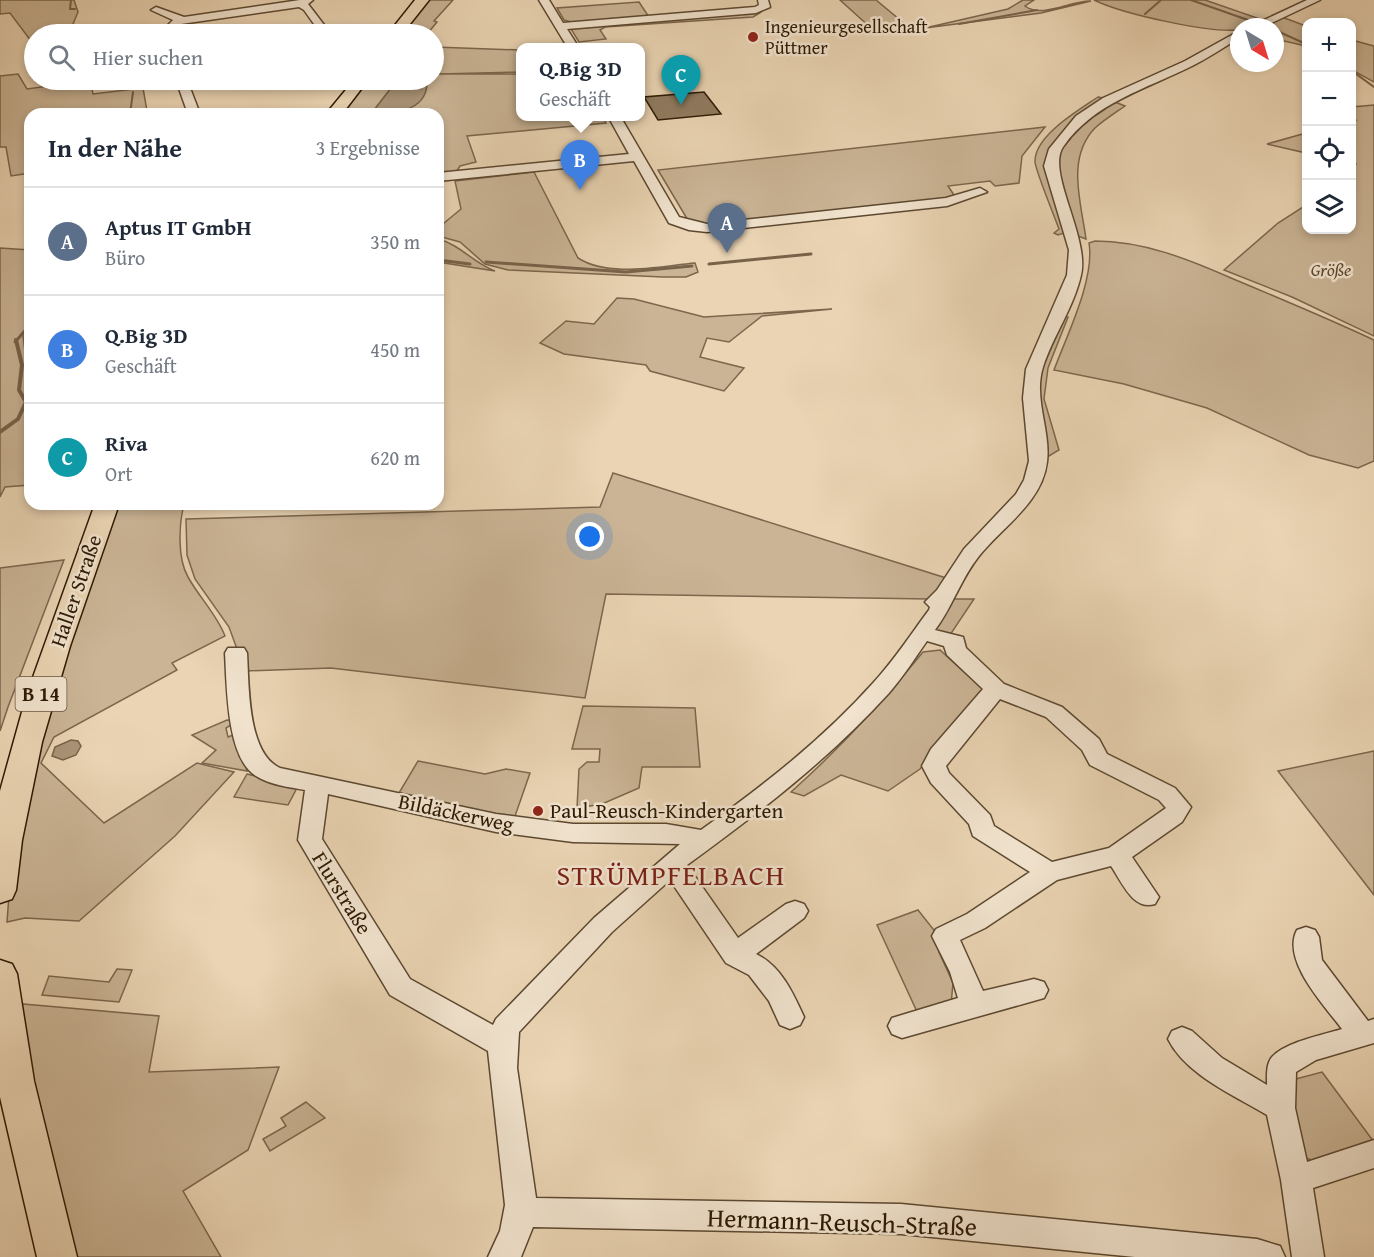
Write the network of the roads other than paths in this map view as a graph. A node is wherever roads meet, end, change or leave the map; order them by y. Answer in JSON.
{"nodes":[{"id":1,"x":422,"y":0,"type":"edge"},
{"id":2,"x":544,"y":0,"type":"edge"},
{"id":3,"x":763,"y":0,"type":"edge"},
{"id":4,"x":1315,"y":0,"type":"edge"},
{"id":5,"x":304,"y":2,"type":"edge"},
{"id":6,"x":1274,"y":18,"type":"edge"},
{"id":7,"x":167,"y":19,"type":"edge"},
{"id":8,"x":319,"y":24,"type":"edge"},
{"id":9,"x":403,"y":24,"type":"edge"},
{"id":10,"x":561,"y":26,"type":"junction"},
{"id":11,"x":1230,"y":39,"type":"edge"},
{"id":12,"x":571,"y":43,"type":"edge"},
{"id":13,"x":186,"y":90,"type":"edge"},
{"id":14,"x":353,"y":90,"type":"edge"},
{"id":15,"x":192,"y":108,"type":"edge"},
{"id":16,"x":339,"y":108,"type":"edge"},
{"id":17,"x":616,"y":121,"type":"edge"},
{"id":18,"x":637,"y":158,"type":"junction"},
{"id":19,"x":444,"y":176,"type":"edge"},
{"id":20,"x":980,"y":192,"type":"dead end"},
{"id":21,"x":105,"y":510,"type":"edge"},
{"id":22,"x":924,"y":629,"type":"junction"},
{"id":23,"x":236,"y":653,"type":"dead end"},
{"id":24,"x":996,"y":689,"type":"junction"},
{"id":25,"x":318,"y":783,"type":"junction"},
{"id":26,"x":702,"y":839,"type":"junction"},
{"id":27,"x":1117,"y":855,"type":"junction"},
{"id":28,"x":672,"y":863,"type":"junction"},
{"id":29,"x":1049,"y":872,"type":"junction"},
{"id":30,"x":0,"y":890,"type":"edge"},
{"id":31,"x":1146,"y":897,"type":"dead end"},
{"id":32,"x":795,"y":910,"type":"dead end"},
{"id":33,"x":1306,"y":937,"type":"dead end"},
{"id":34,"x":735,"y":955,"type":"junction"},
{"id":35,"x":0,"y":974,"type":"edge"},
{"id":36,"x":1034,"y":990,"type":"dead end"},
{"id":37,"x":974,"y":1005,"type":"junction"},
{"id":38,"x":790,"y":1017,"type":"dead end"},
{"id":39,"x":902,"y":1026,"type":"dead end"},
{"id":40,"x":1368,"y":1032,"type":"edge"},
{"id":41,"x":1182,"y":1040,"type":"dead end"},
{"id":42,"x":501,"y":1044,"type":"junction"},
{"id":43,"x":1280,"y":1108,"type":"junction"},
{"id":44,"x":1374,"y":1154,"type":"edge"},
{"id":45,"x":1296,"y":1180,"type":"junction"},
{"id":46,"x":521,"y":1212,"type":"junction"},
{"id":47,"x":57,"y":1257,"type":"edge"},
{"id":48,"x":504,"y":1257,"type":"edge"},
{"id":49,"x":1269,"y":1257,"type":"edge"},
{"id":50,"x":1308,"y":1257,"type":"edge"}],
"edges":[{"from":1,"to":9,"type":"main road"},
{"from":2,"to":10,"type":"street"},
{"from":3,"to":10,"type":"street"},
{"from":4,"to":6,"type":"street"},
{"from":5,"to":7,"type":"street"},
{"from":5,"to":8,"type":"street"},
{"from":10,"to":12,"type":"street"},
{"from":11,"to":22,"type":"street"},
{"from":13,"to":15,"type":"street"},
{"from":14,"to":16,"type":"main road"},
{"from":17,"to":18,"type":"street"},
{"from":18,"to":19,"type":"street"},
{"from":18,"to":20,"type":"street"},
{"from":21,"to":30,"type":"main road","name":"Haller Straße","number":"B 14"},
{"from":22,"to":24,"type":"street"},
{"from":22,"to":26,"type":"street"},
{"from":23,"to":25,"type":"street"},
{"from":24,"to":27,"type":"street"},
{"from":24,"to":29,"type":"street"},
{"from":25,"to":26,"type":"street","name":"Bildäckerweg"},
{"from":25,"to":42,"type":"street","name":"Flurstraße"},
{"from":26,"to":28,"type":"street"},
{"from":27,"to":29,"type":"street"},
{"from":27,"to":31,"type":"street"},
{"from":28,"to":34,"type":"street"},
{"from":28,"to":42,"type":"street"},
{"from":29,"to":37,"type":"street"},
{"from":32,"to":34,"type":"street"},
{"from":33,"to":40,"type":"street"},
{"from":34,"to":38,"type":"street"},
{"from":35,"to":47,"type":"main road"},
{"from":36,"to":37,"type":"street"},
{"from":37,"to":39,"type":"street"},
{"from":40,"to":43,"type":"street"},
{"from":41,"to":43,"type":"street"},
{"from":42,"to":46,"type":"street"},
{"from":43,"to":45,"type":"street"},
{"from":44,"to":45,"type":"street"},
{"from":45,"to":50,"type":"street"},
{"from":46,"to":48,"type":"street"},
{"from":46,"to":49,"type":"street","name":"Hermann-Reusch-Straße"}]}
